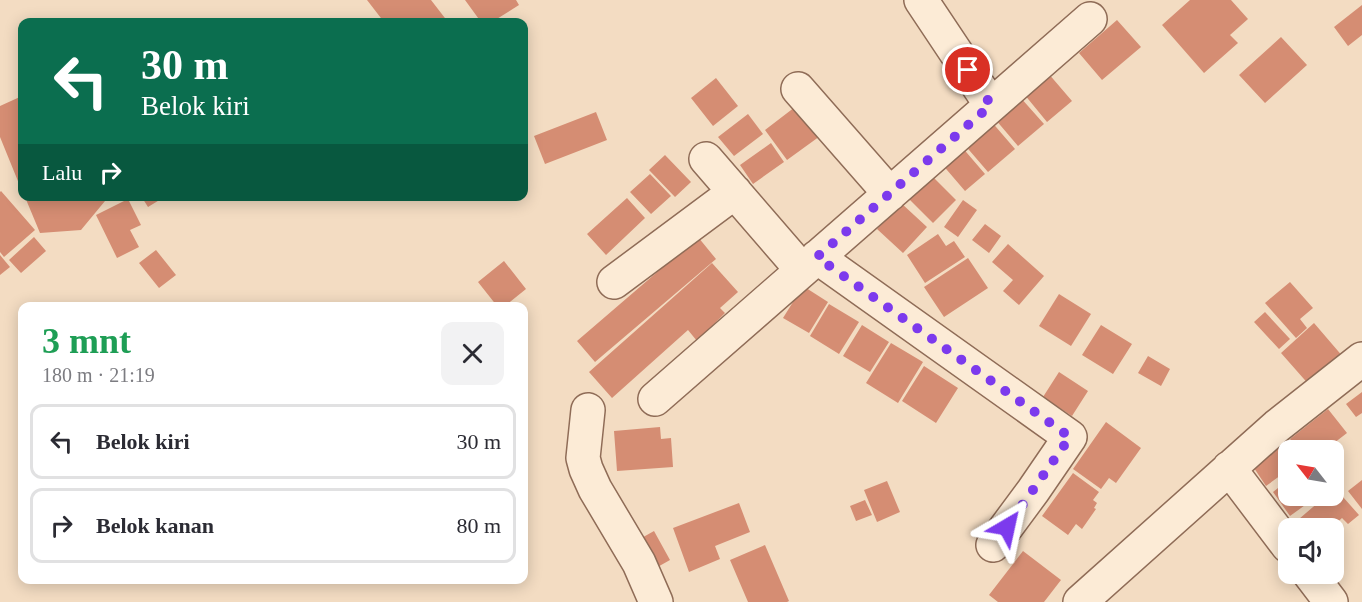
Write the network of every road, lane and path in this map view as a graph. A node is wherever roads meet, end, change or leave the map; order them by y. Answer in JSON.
{"nodes":[{"id":1,"x":921,"y":0,"type":"edge"},
{"id":2,"x":1090,"y":19,"type":"dead end"},
{"id":3,"x":798,"y":88,"type":"dead end"},
{"id":4,"x":991,"y":105,"type":"junction"},
{"id":5,"x":706,"y":159,"type":"dead end"},
{"id":6,"x":735,"y":192,"type":"junction"},
{"id":7,"x":890,"y":194,"type":"junction"},
{"id":8,"x":810,"y":264,"type":"junction"},
{"id":9,"x":614,"y":282,"type":"dead end"},
{"id":10,"x":1362,"y":359,"type":"edge"},
{"id":11,"x":655,"y":399,"type":"dead end"},
{"id":12,"x":588,"y":410,"type":"dead end"},
{"id":13,"x":1229,"y":468,"type":"junction"},
{"id":14,"x":1278,"y":533,"type":"edge"},
{"id":15,"x":993,"y":545,"type":"dead end"},
{"id":16,"x":1317,"y":584,"type":"edge"},
{"id":17,"x":656,"y":602,"type":"edge"},
{"id":18,"x":1080,"y":602,"type":"edge"},
{"id":19,"x":1331,"y":602,"type":"edge"}],
"edges":[{"from":1,"to":4,"type":"street"},
{"from":2,"to":4,"type":"street"},
{"from":3,"to":7,"type":"street"},
{"from":4,"to":7,"type":"street"},
{"from":5,"to":6,"type":"street"},
{"from":6,"to":8,"type":"street"},
{"from":6,"to":9,"type":"street"},
{"from":7,"to":8,"type":"street"},
{"from":8,"to":11,"type":"street"},
{"from":8,"to":15,"type":"street"},
{"from":10,"to":13,"type":"street"},
{"from":12,"to":17,"type":"street"},
{"from":13,"to":14,"type":"street"},
{"from":13,"to":18,"type":"street"},
{"from":16,"to":19,"type":"street"}]}
